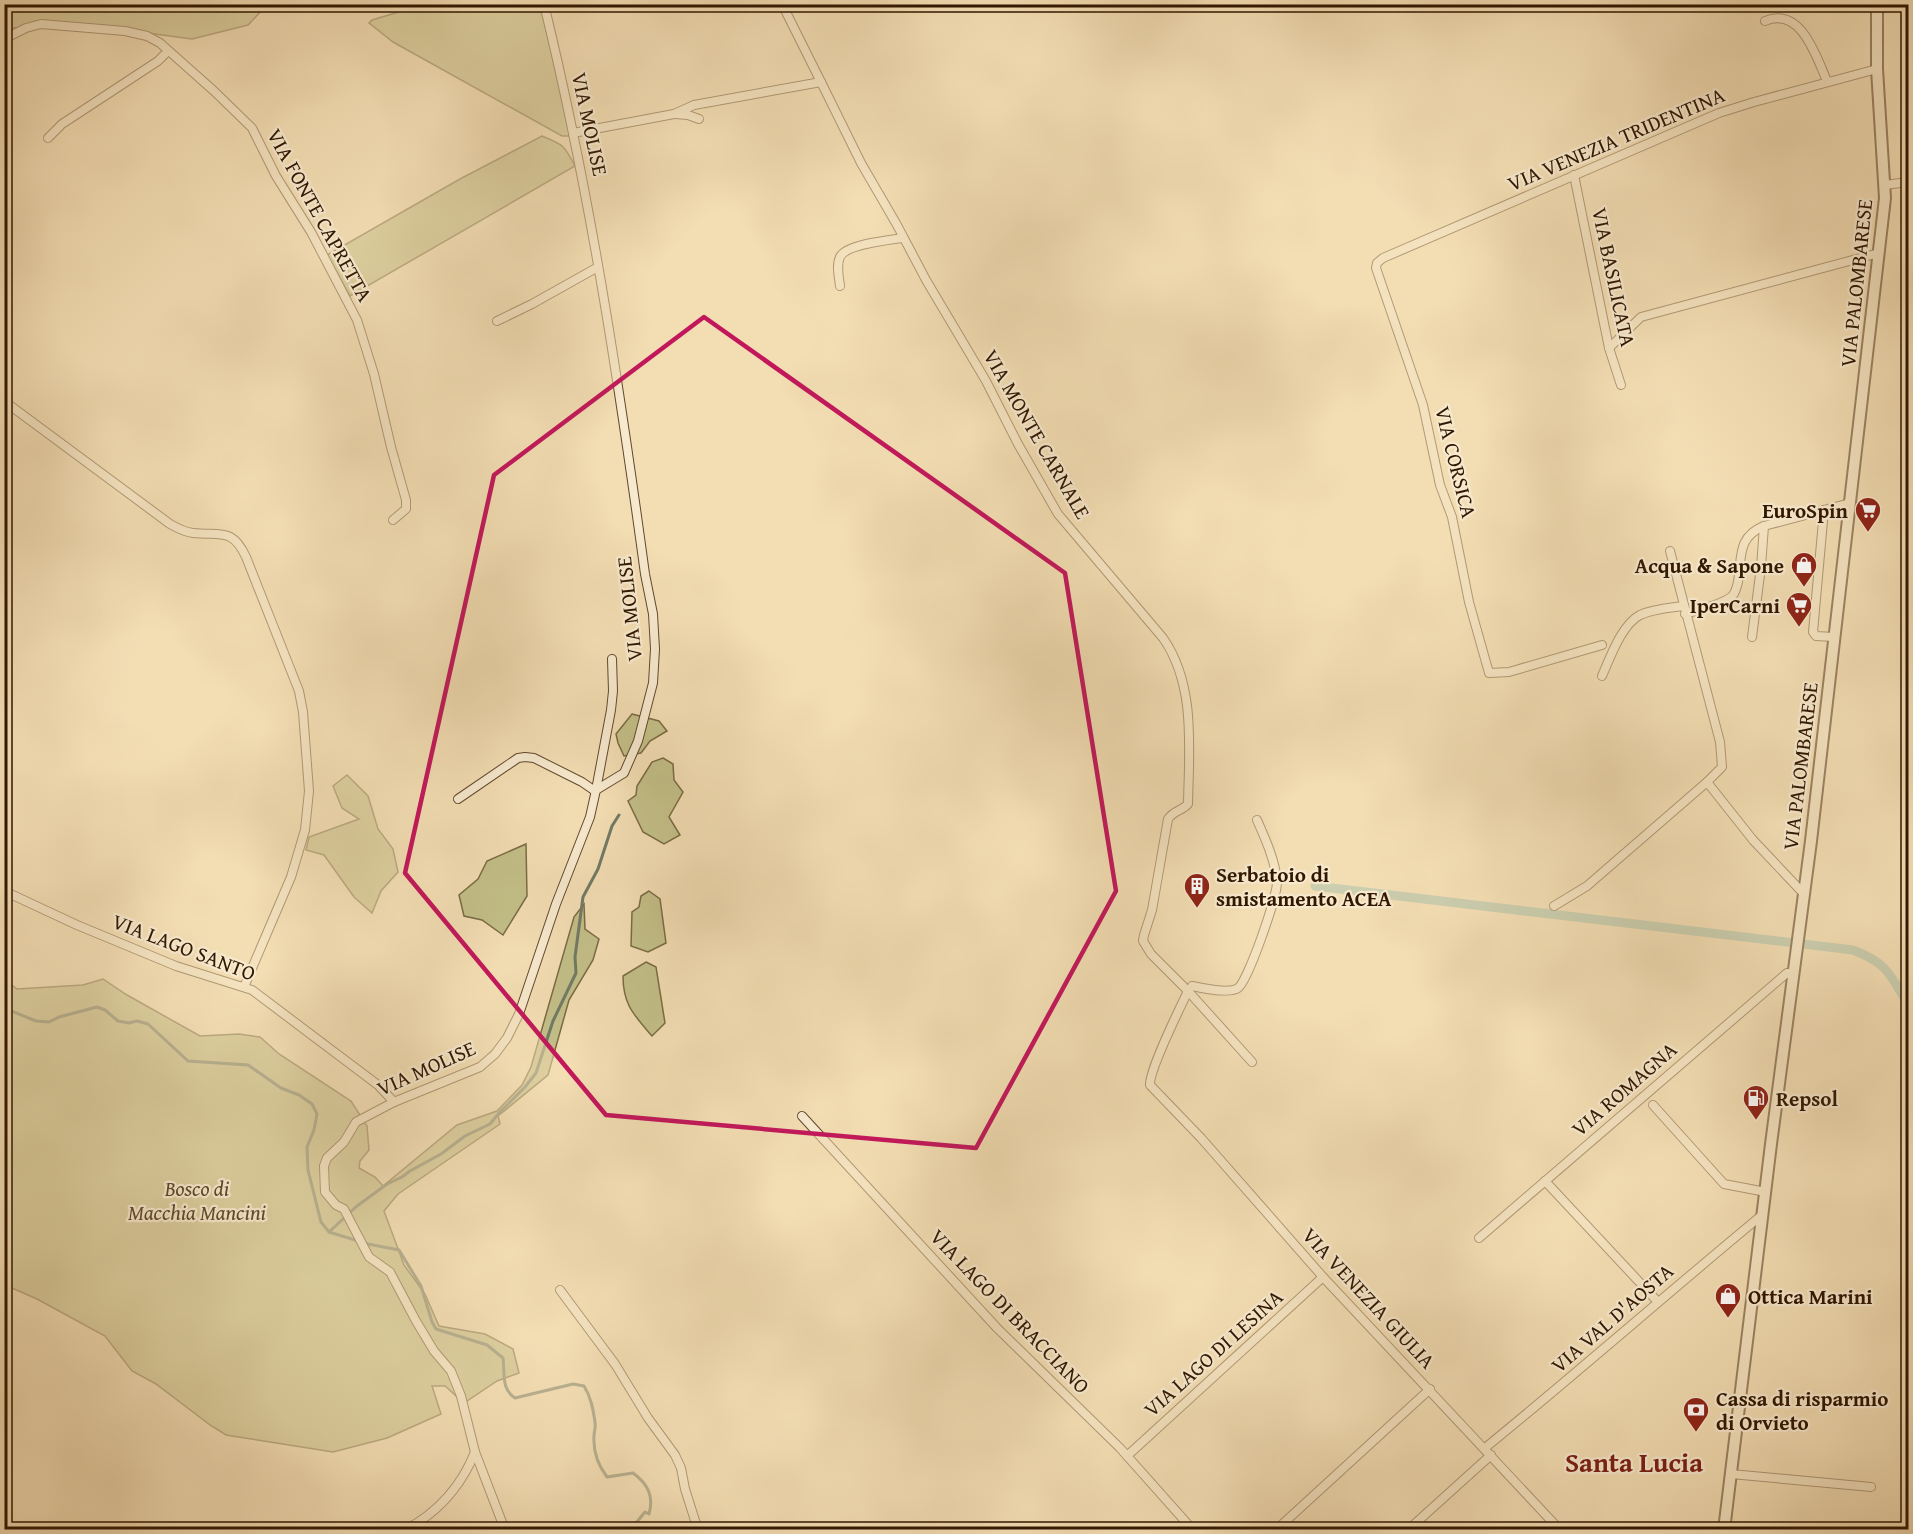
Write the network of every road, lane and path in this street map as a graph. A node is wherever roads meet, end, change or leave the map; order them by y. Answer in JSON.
{"nodes":[{"id":1,"x":544,"y":4,"type":"edge"},
{"id":2,"x":782,"y":4,"type":"edge"},
{"id":3,"x":1876,"y":5,"type":"edge"},
{"id":4,"x":1765,"y":21,"type":"dead end"},
{"id":5,"x":4,"y":39,"type":"edge"},
{"id":6,"x":168,"y":51,"type":"junction"},
{"id":7,"x":1877,"y":69,"type":"junction"},
{"id":8,"x":1827,"y":81,"type":"junction"},
{"id":9,"x":821,"y":82,"type":"junction"},
{"id":10,"x":674,"y":114,"type":"junction"},
{"id":11,"x":699,"y":119,"type":"dead end"},
{"id":12,"x":573,"y":133,"type":"junction"},
{"id":13,"x":48,"y":138,"type":"dead end"},
{"id":14,"x":1574,"y":175,"type":"junction"},
{"id":15,"x":1908,"y":182,"type":"edge"},
{"id":16,"x":1885,"y":185,"type":"junction"},
{"id":17,"x":903,"y":237,"type":"junction"},
{"id":18,"x":1879,"y":253,"type":"junction"},
{"id":19,"x":1377,"y":263,"type":"joint"},
{"id":20,"x":598,"y":267,"type":"junction"},
{"id":21,"x":840,"y":286,"type":"dead end"},
{"id":22,"x":497,"y":321,"type":"dead end"},
{"id":23,"x":1609,"y":348,"type":"junction"},
{"id":24,"x":1621,"y":385,"type":"dead end"},
{"id":25,"x":4,"y":401,"type":"edge"},
{"id":26,"x":1850,"y":503,"type":"junction"},
{"id":27,"x":1824,"y":510,"type":"junction"},
{"id":28,"x":393,"y":520,"type":"dead end"},
{"id":29,"x":1764,"y":526,"type":"junction"},
{"id":30,"x":1670,"y":551,"type":"dead end"},
{"id":31,"x":1684,"y":610,"type":"junction"},
{"id":32,"x":1752,"y":637,"type":"dead end"},
{"id":33,"x":1834,"y":637,"type":"junction"},
{"id":34,"x":1602,"y":645,"type":"dead end"},
{"id":35,"x":612,"y":658,"type":"dead end"},
{"id":36,"x":1602,"y":676,"type":"dead end"},
{"id":37,"x":1707,"y":782,"type":"junction"},
{"id":38,"x":596,"y":790,"type":"junction"},
{"id":39,"x":458,"y":799,"type":"dead end"},
{"id":40,"x":1257,"y":820,"type":"dead end"},
{"id":41,"x":4,"y":891,"type":"edge"},
{"id":42,"x":1804,"y":894,"type":"junction"},
{"id":43,"x":1554,"y":906,"type":"dead end"},
{"id":44,"x":1794,"y":973,"type":"junction"},
{"id":45,"x":244,"y":987,"type":"junction"},
{"id":46,"x":1190,"y":989,"type":"junction"},
{"id":47,"x":1252,"y":1062,"type":"dead end"},
{"id":48,"x":394,"y":1102,"type":"junction"},
{"id":49,"x":1653,"y":1105,"type":"dead end"},
{"id":50,"x":802,"y":1116,"type":"dead end"},
{"id":51,"x":1545,"y":1181,"type":"junction"},
{"id":52,"x":1766,"y":1192,"type":"junction"},
{"id":53,"x":1762,"y":1215,"type":"junction"},
{"id":54,"x":1479,"y":1238,"type":"dead end"},
{"id":55,"x":1323,"y":1277,"type":"junction"},
{"id":56,"x":560,"y":1290,"type":"dead end"},
{"id":57,"x":1658,"y":1302,"type":"junction"},
{"id":58,"x":1430,"y":1389,"type":"junction"},
{"id":59,"x":1485,"y":1448,"type":"junction"},
{"id":60,"x":475,"y":1452,"type":"junction"},
{"id":61,"x":1491,"y":1455,"type":"junction"},
{"id":62,"x":1127,"y":1456,"type":"junction"},
{"id":63,"x":1731,"y":1474,"type":"junction"},
{"id":64,"x":1871,"y":1487,"type":"dead end"},
{"id":65,"x":405,"y":1530,"type":"edge"},
{"id":66,"x":506,"y":1530,"type":"edge"},
{"id":67,"x":698,"y":1530,"type":"edge"},
{"id":68,"x":1193,"y":1530,"type":"edge"},
{"id":69,"x":1276,"y":1530,"type":"edge"},
{"id":70,"x":1408,"y":1530,"type":"edge"},
{"id":71,"x":1560,"y":1530,"type":"edge"},
{"id":72,"x":1724,"y":1530,"type":"edge"}],
"edges":[{"from":1,"to":12,"type":"street","name":"VIA MOLISE"},
{"from":2,"to":9,"type":"street","name":"VIA MONTE CARNALE"},
{"from":3,"to":7,"type":"main road","name":"VIA PALOMBARESE"},
{"from":4,"to":8,"type":"street"},
{"from":5,"to":6,"type":"street","name":"VIA FONTE CAPRETTA"},
{"from":6,"to":13,"type":"street"},
{"from":6,"to":28,"type":"street","name":"VIA FONTE CAPRETTA"},
{"from":7,"to":8,"type":"street","name":"VIA VENEZIA TRIDENTINA"},
{"from":7,"to":16,"type":"main road","name":"VIA PALOMBARESE"},
{"from":8,"to":14,"type":"street","name":"VIA VENEZIA TRIDENTINA"},
{"from":9,"to":10,"type":"street"},
{"from":9,"to":17,"type":"street","name":"VIA MONTE CARNALE"},
{"from":10,"to":11,"type":"street"},
{"from":10,"to":12,"type":"street"},
{"from":12,"to":20,"type":"street","name":"VIA MOLISE"},
{"from":14,"to":19,"type":"street","name":"VIA VENEZIA TRIDENTINA"},
{"from":14,"to":23,"type":"street","name":"VIA BASILICATA"},
{"from":15,"to":16,"type":"street"},
{"from":16,"to":18,"type":"main road","name":"VIA PALOMBARESE"},
{"from":17,"to":21,"type":"street"},
{"from":17,"to":46,"type":"street","name":"VIA MONTE CARNALE"},
{"from":18,"to":23,"type":"street"},
{"from":18,"to":26,"type":"main road","name":"VIA PALOMBARESE"},
{"from":19,"to":34,"type":"street","name":"VIA CORSICA"},
{"from":20,"to":22,"type":"street"},
{"from":20,"to":38,"type":"street","name":"VIA MOLISE"},
{"from":23,"to":24,"type":"street","name":"VIA BASILICATA"},
{"from":25,"to":45,"type":"street"},
{"from":26,"to":27,"type":"street"},
{"from":26,"to":33,"type":"main road","name":"VIA PALOMBARESE"},
{"from":27,"to":29,"type":"street"},
{"from":27,"to":33,"type":"street"},
{"from":29,"to":31,"type":"street"},
{"from":29,"to":32,"type":"street"},
{"from":30,"to":31,"type":"street"},
{"from":31,"to":36,"type":"street"},
{"from":31,"to":37,"type":"street"},
{"from":33,"to":42,"type":"main road","name":"VIA PALOMBARESE"},
{"from":35,"to":38,"type":"street"},
{"from":37,"to":42,"type":"street"},
{"from":37,"to":43,"type":"street"},
{"from":38,"to":39,"type":"street"},
{"from":38,"to":48,"type":"street","name":"VIA MOLISE"},
{"from":40,"to":46,"type":"street"},
{"from":41,"to":45,"type":"street","name":"VIA LAGO SANTO"},
{"from":42,"to":44,"type":"main road","name":"VIA PALOMBARESE"},
{"from":44,"to":51,"type":"street","name":"VIA ROMAGNA"},
{"from":44,"to":52,"type":"main road","name":"VIA PALOMBARESE"},
{"from":45,"to":48,"type":"street","name":"VIA LAGO SANTO"},
{"from":46,"to":47,"type":"street"},
{"from":46,"to":55,"type":"street","name":"VIA VENEZIA GIULIA"},
{"from":48,"to":60,"type":"street","name":"VIA MOLISE"},
{"from":49,"to":52,"type":"street"},
{"from":50,"to":62,"type":"street","name":"VIA LAGO DI BRACCIANO"},
{"from":51,"to":54,"type":"street","name":"VIA ROMAGNA"},
{"from":51,"to":57,"type":"street"},
{"from":52,"to":53,"type":"main road","name":"VIA PALOMBARESE"},
{"from":53,"to":57,"type":"street","name":"VIA VAL D'AOSTA"},
{"from":53,"to":63,"type":"main road","name":"VIA PALOMBARESE"},
{"from":55,"to":58,"type":"street","name":"VIA VENEZIA GIULIA"},
{"from":55,"to":62,"type":"street","name":"VIA LAGO DI LESINA"},
{"from":56,"to":67,"type":"street"},
{"from":57,"to":59,"type":"street","name":"VIA VAL D'AOSTA"},
{"from":58,"to":59,"type":"street","name":"VIA VENEZIA GIULIA"},
{"from":58,"to":69,"type":"street"},
{"from":59,"to":61,"type":"street","name":"VIA VENEZIA GIULIA"},
{"from":60,"to":65,"type":"street"},
{"from":60,"to":66,"type":"street"},
{"from":61,"to":70,"type":"street"},
{"from":61,"to":71,"type":"street","name":"VIA VENEZIA GIULIA"},
{"from":62,"to":68,"type":"street","name":"VIA LAGO DI BRACCIANO"},
{"from":63,"to":64,"type":"street"},
{"from":63,"to":72,"type":"main road","name":"VIA PALOMBARESE"}]}
